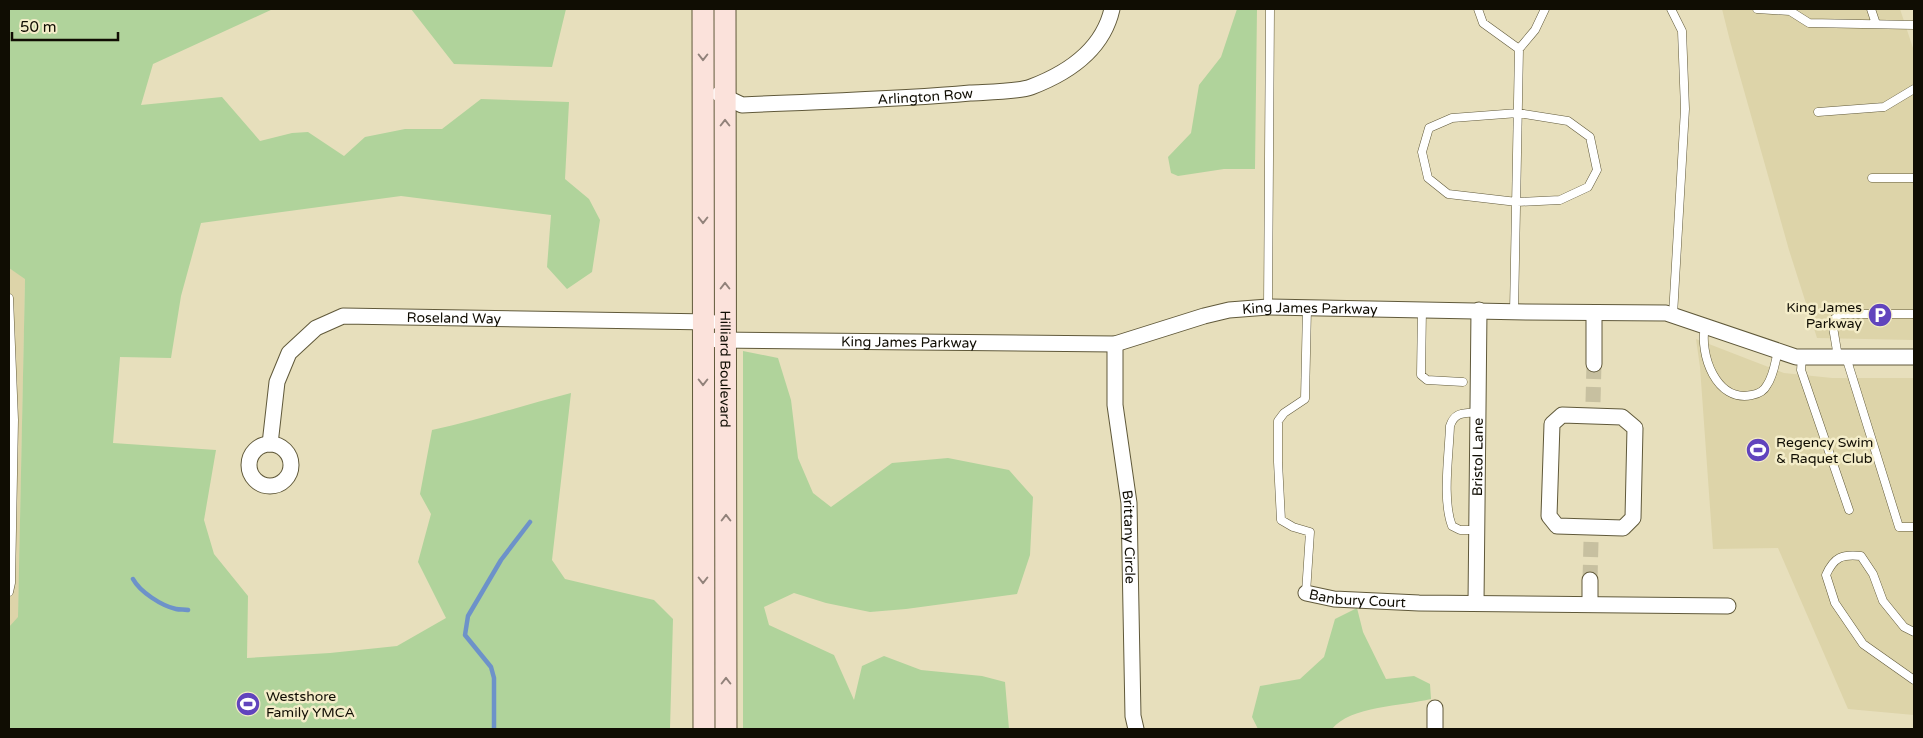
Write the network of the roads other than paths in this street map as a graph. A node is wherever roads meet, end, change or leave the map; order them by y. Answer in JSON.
{"nodes":[{"id":1,"x":703,"y":9,"type":"edge"},
{"id":2,"x":725,"y":9,"type":"edge"},
{"id":3,"x":1112,"y":9,"type":"edge"},
{"id":4,"x":1270,"y":9,"type":"edge"},
{"id":5,"x":1478,"y":9,"type":"edge"},
{"id":6,"x":1546,"y":9,"type":"edge"},
{"id":7,"x":1671,"y":9,"type":"edge"},
{"id":8,"x":1757,"y":9,"type":"edge"},
{"id":9,"x":1871,"y":9,"type":"edge"},
{"id":10,"x":1789,"y":10,"type":"edge"},
{"id":11,"x":1876,"y":24,"type":"junction"},
{"id":12,"x":1914,"y":24,"type":"edge"},
{"id":13,"x":1519,"y":49,"type":"junction"},
{"id":14,"x":703,"y":89,"type":"junction"},
{"id":15,"x":1914,"y":89,"type":"edge"},
{"id":16,"x":725,"y":96,"type":"junction"},
{"id":17,"x":1818,"y":112,"type":"dead end"},
{"id":18,"x":1518,"y":113,"type":"junction"},
{"id":19,"x":1872,"y":178,"type":"dead end"},
{"id":20,"x":1914,"y":178,"type":"edge"},
{"id":21,"x":1517,"y":202,"type":"junction"},
{"id":22,"x":9,"y":298,"type":"edge"},
{"id":23,"x":1268,"y":306,"type":"junction"},
{"id":24,"x":1307,"y":308,"type":"junction"},
{"id":25,"x":1422,"y":310,"type":"junction"},
{"id":26,"x":1479,"y":310,"type":"junction"},
{"id":27,"x":1514,"y":312,"type":"junction"},
{"id":28,"x":1594,"y":312,"type":"junction"},
{"id":29,"x":1914,"y":314,"type":"edge"},
{"id":30,"x":1673,"y":315,"type":"junction"},
{"id":31,"x":1705,"y":326,"type":"junction"},
{"id":32,"x":702,"y":331,"type":"junction"},
{"id":33,"x":726,"y":331,"type":"junction"},
{"id":34,"x":1115,"y":344,"type":"junction"},
{"id":35,"x":1778,"y":351,"type":"junction"},
{"id":36,"x":1802,"y":357,"type":"junction"},
{"id":37,"x":1842,"y":357,"type":"junction"},
{"id":38,"x":1914,"y":357,"type":"edge"},
{"id":39,"x":1594,"y":364,"type":"tunnel mouth"},
{"id":40,"x":10,"y":377,"type":"edge"},
{"id":41,"x":1463,"y":382,"type":"dead end"},
{"id":42,"x":1478,"y":412,"type":"junction"},
{"id":43,"x":270,"y":444,"type":"dead end"},
{"id":44,"x":1849,"y":510,"type":"dead end"},
{"id":45,"x":1914,"y":527,"type":"edge"},
{"id":46,"x":1477,"y":530,"type":"junction"},
{"id":47,"x":1591,"y":534,"type":"joint"},
{"id":48,"x":1590,"y":580,"type":"tunnel mouth"},
{"id":49,"x":9,"y":592,"type":"edge"},
{"id":50,"x":1306,"y":593,"type":"joint"},
{"id":51,"x":1476,"y":603,"type":"junction"},
{"id":52,"x":1590,"y":604,"type":"junction"},
{"id":53,"x":1728,"y":606,"type":"dead end"},
{"id":54,"x":1914,"y":632,"type":"edge"},
{"id":55,"x":1914,"y":680,"type":"edge"},
{"id":56,"x":1435,"y":708,"type":"dead end"},
{"id":57,"x":704,"y":729,"type":"edge"},
{"id":58,"x":726,"y":729,"type":"edge"},
{"id":59,"x":1136,"y":729,"type":"edge"},
{"id":60,"x":1435,"y":729,"type":"edge"}],
"edges":[{"from":1,"to":14,"type":"main road","name":"Hilliard Boulevard","one_way":true},
{"from":2,"to":16,"type":"main road","name":"Hilliard Boulevard"},
{"from":3,"to":16,"type":"street","name":"Arlington Row"},
{"from":4,"to":23,"type":"lane"},
{"from":5,"to":13,"type":"lane"},
{"from":6,"to":13,"type":"lane"},
{"from":7,"to":30,"type":"lane"},
{"from":8,"to":10,"type":"lane"},
{"from":9,"to":11,"type":"lane"},
{"from":10,"to":11,"type":"lane"},
{"from":11,"to":12,"type":"lane"},
{"from":13,"to":18,"type":"lane"},
{"from":14,"to":16,"type":"street","name":"Arlington Row"},
{"from":14,"to":32,"type":"main road","name":"Hilliard Boulevard","one_way":true},
{"from":15,"to":17,"type":"lane"},
{"from":33,"to":16,"type":"main road","name":"Hilliard Boulevard","one_way":true},
{"from":18,"to":21,"type":"lane"},
{"from":18,"to":21,"type":"lane"},
{"from":18,"to":21,"type":"lane"},
{"from":19,"to":20,"type":"lane"},
{"from":21,"to":27,"type":"lane"},
{"from":22,"to":40,"type":"lane"},
{"from":23,"to":24,"type":"street","name":"King James Parkway"},
{"from":23,"to":34,"type":"street","name":"King James Parkway"},
{"from":24,"to":25,"type":"street","name":"King James Parkway"},
{"from":24,"to":50,"type":"lane","name":"Banbury Court"},
{"from":25,"to":26,"type":"street","name":"King James Parkway"},
{"from":25,"to":41,"type":"lane"},
{"from":26,"to":27,"type":"street","name":"King James Parkway"},
{"from":26,"to":42,"type":"street","name":"Bristol Lane"},
{"from":27,"to":28,"type":"street","name":"King James Parkway"},
{"from":28,"to":30,"type":"street","name":"King James Parkway"},
{"from":28,"to":39,"type":"street"},
{"from":29,"to":37,"type":"lane"},
{"from":30,"to":31,"type":"street","name":"King James Parkway"},
{"from":31,"to":35,"type":"street","name":"King James Parkway"},
{"from":31,"to":35,"type":"lane"},
{"from":32,"to":33,"type":"street","name":"Roseland Way"},
{"from":32,"to":43,"type":"street","name":"Roseland Way"},
{"from":32,"to":57,"type":"main road","name":"Hilliard Boulevard","one_way":true},
{"from":33,"to":34,"type":"street","name":"King James Parkway"},
{"from":58,"to":33,"type":"main road","name":"Hilliard Boulevard","one_way":true},
{"from":34,"to":59,"type":"street","name":"Brittany Circle"},
{"from":35,"to":36,"type":"street","name":"King James Parkway"},
{"from":36,"to":37,"type":"street","name":"King James Parkway"},
{"from":36,"to":44,"type":"lane"},
{"from":37,"to":38,"type":"street","name":"King James Parkway"},
{"from":37,"to":45,"type":"lane"},
{"from":40,"to":49,"type":"lane"},
{"from":42,"to":46,"type":"street","name":"Bristol Lane"},
{"from":42,"to":46,"type":"lane"},
{"from":46,"to":51,"type":"street","name":"Bristol Lane"},
{"from":47,"to":47,"type":"street"},
{"from":48,"to":52,"type":"street"},
{"from":50,"to":51,"type":"street","name":"Banbury Court"},
{"from":51,"to":52,"type":"street","name":"Banbury Court"},
{"from":52,"to":53,"type":"street","name":"Banbury Court"},
{"from":54,"to":55,"type":"lane"},
{"from":56,"to":60,"type":"street"}]}
